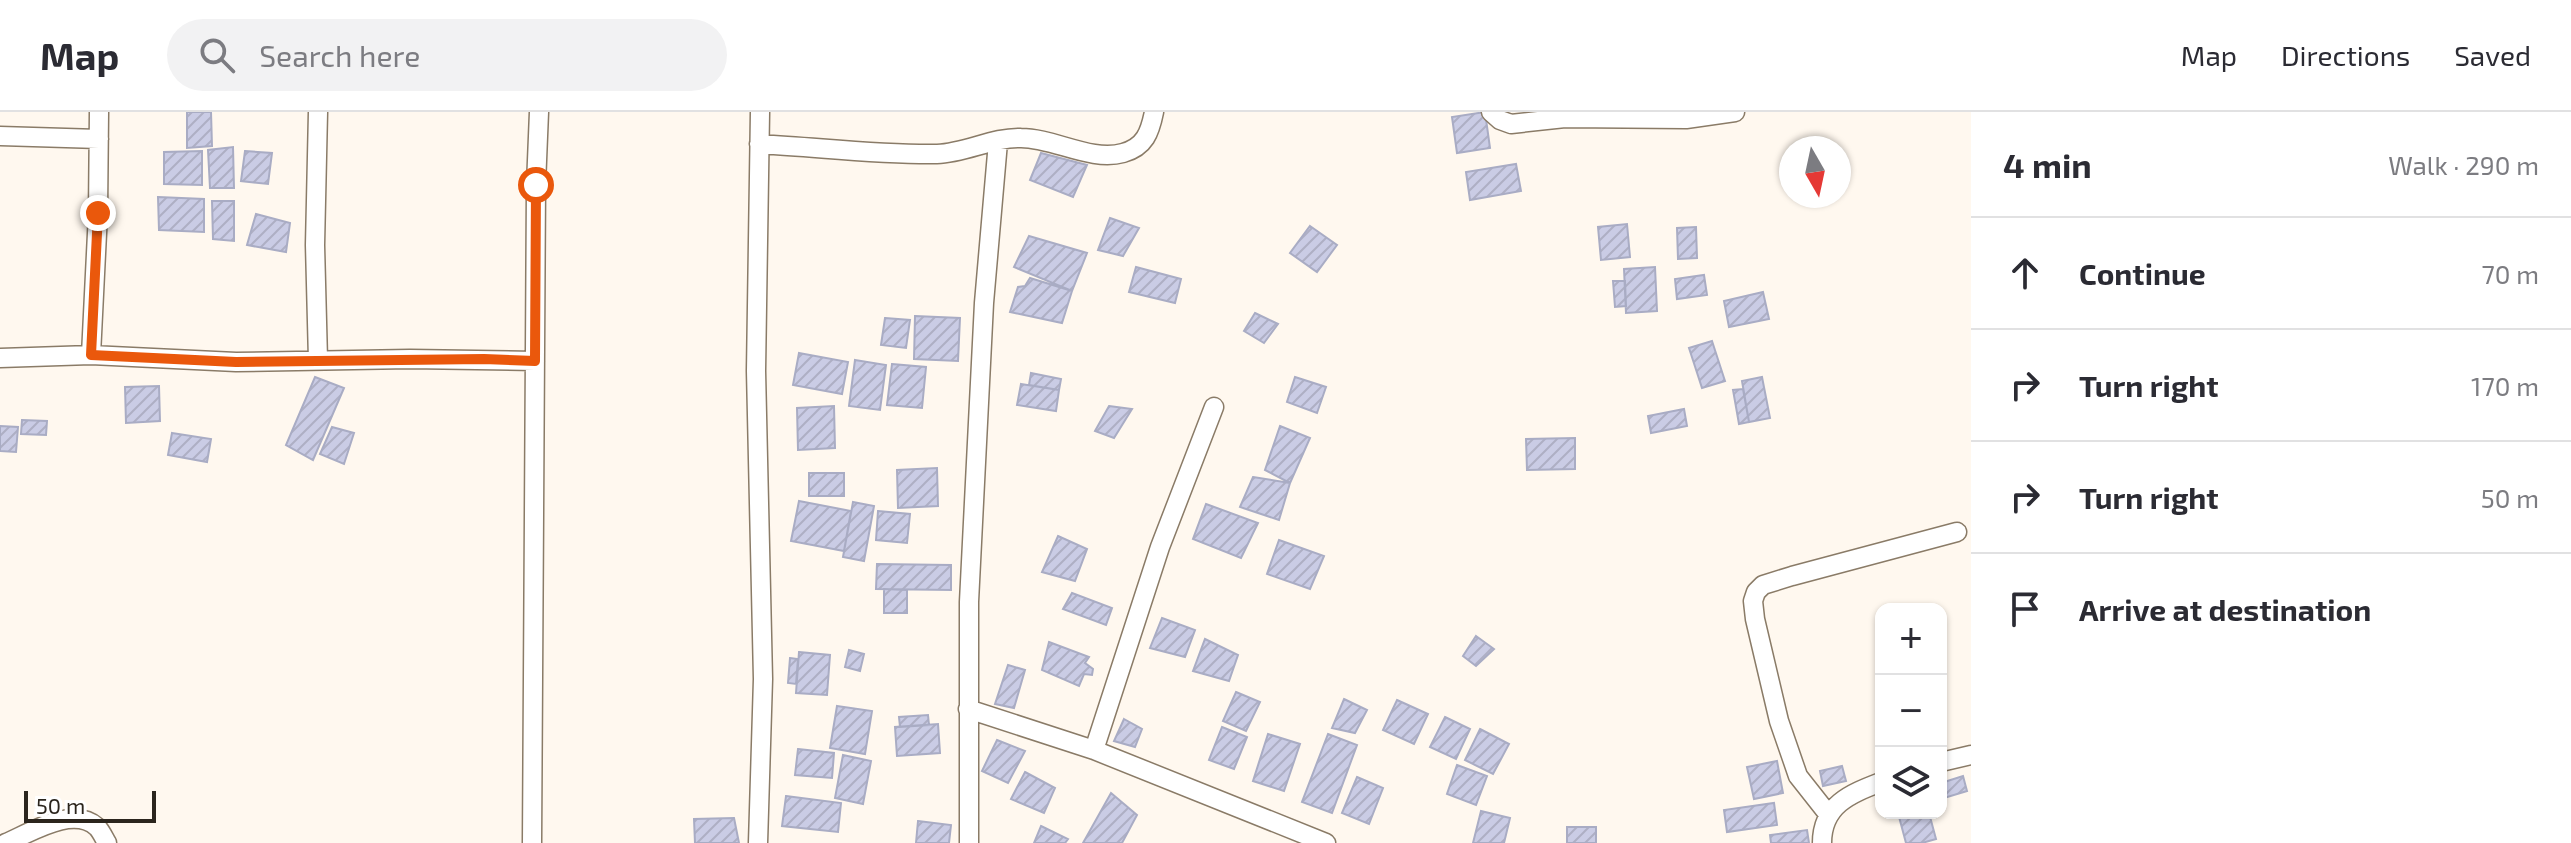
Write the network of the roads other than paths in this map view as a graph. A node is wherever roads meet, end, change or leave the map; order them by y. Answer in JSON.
{"nodes":[{"id":1,"x":99,"y":112,"type":"edge"},
{"id":2,"x":318,"y":112,"type":"edge"},
{"id":3,"x":539,"y":112,"type":"edge"},
{"id":4,"x":760,"y":112,"type":"edge"},
{"id":5,"x":1154,"y":112,"type":"edge"},
{"id":6,"x":1491,"y":112,"type":"edge"},
{"id":7,"x":1735,"y":112,"type":"edge"},
{"id":8,"x":0,"y":136,"type":"edge"},
{"id":9,"x":99,"y":139,"type":"junction"},
{"id":10,"x":998,"y":142,"type":"junction"},
{"id":11,"x":759,"y":144,"type":"junction"},
{"id":12,"x":91,"y":355,"type":"junction"},
{"id":13,"x":0,"y":358,"type":"edge"},
{"id":14,"x":318,"y":360,"type":"junction"},
{"id":15,"x":535,"y":361,"type":"junction"},
{"id":16,"x":1214,"y":407,"type":"dead end"},
{"id":17,"x":1957,"y":532,"type":"dead end"},
{"id":18,"x":968,"y":709,"type":"junction"},
{"id":19,"x":1094,"y":750,"type":"junction"},
{"id":20,"x":1971,"y":755,"type":"edge"},
{"id":21,"x":1947,"y":761,"type":"edge"},
{"id":22,"x":1875,"y":785,"type":"edge"},
{"id":23,"x":1828,"y":814,"type":"junction"},
{"id":24,"x":6,"y":843,"type":"edge"},
{"id":25,"x":107,"y":843,"type":"edge"},
{"id":26,"x":532,"y":843,"type":"edge"},
{"id":27,"x":758,"y":843,"type":"edge"},
{"id":28,"x":969,"y":843,"type":"edge"},
{"id":29,"x":1326,"y":843,"type":"edge"},
{"id":30,"x":1822,"y":843,"type":"edge"}],
"edges":[{"from":1,"to":9,"type":"street"},
{"from":2,"to":14,"type":"street"},
{"from":3,"to":15,"type":"street"},
{"from":4,"to":11,"type":"street"},
{"from":5,"to":10,"type":"street"},
{"from":6,"to":7,"type":"street"},
{"from":8,"to":9,"type":"street"},
{"from":9,"to":12,"type":"street"},
{"from":10,"to":11,"type":"street"},
{"from":10,"to":18,"type":"street"},
{"from":11,"to":27,"type":"street"},
{"from":12,"to":13,"type":"street"},
{"from":12,"to":14,"type":"street"},
{"from":14,"to":15,"type":"street"},
{"from":15,"to":26,"type":"street"},
{"from":16,"to":19,"type":"street"},
{"from":17,"to":23,"type":"street"},
{"from":18,"to":19,"type":"street"},
{"from":18,"to":28,"type":"street"},
{"from":19,"to":29,"type":"street"},
{"from":20,"to":21,"type":"street"},
{"from":22,"to":23,"type":"street"},
{"from":23,"to":30,"type":"street"},
{"from":24,"to":25,"type":"street"}]}
